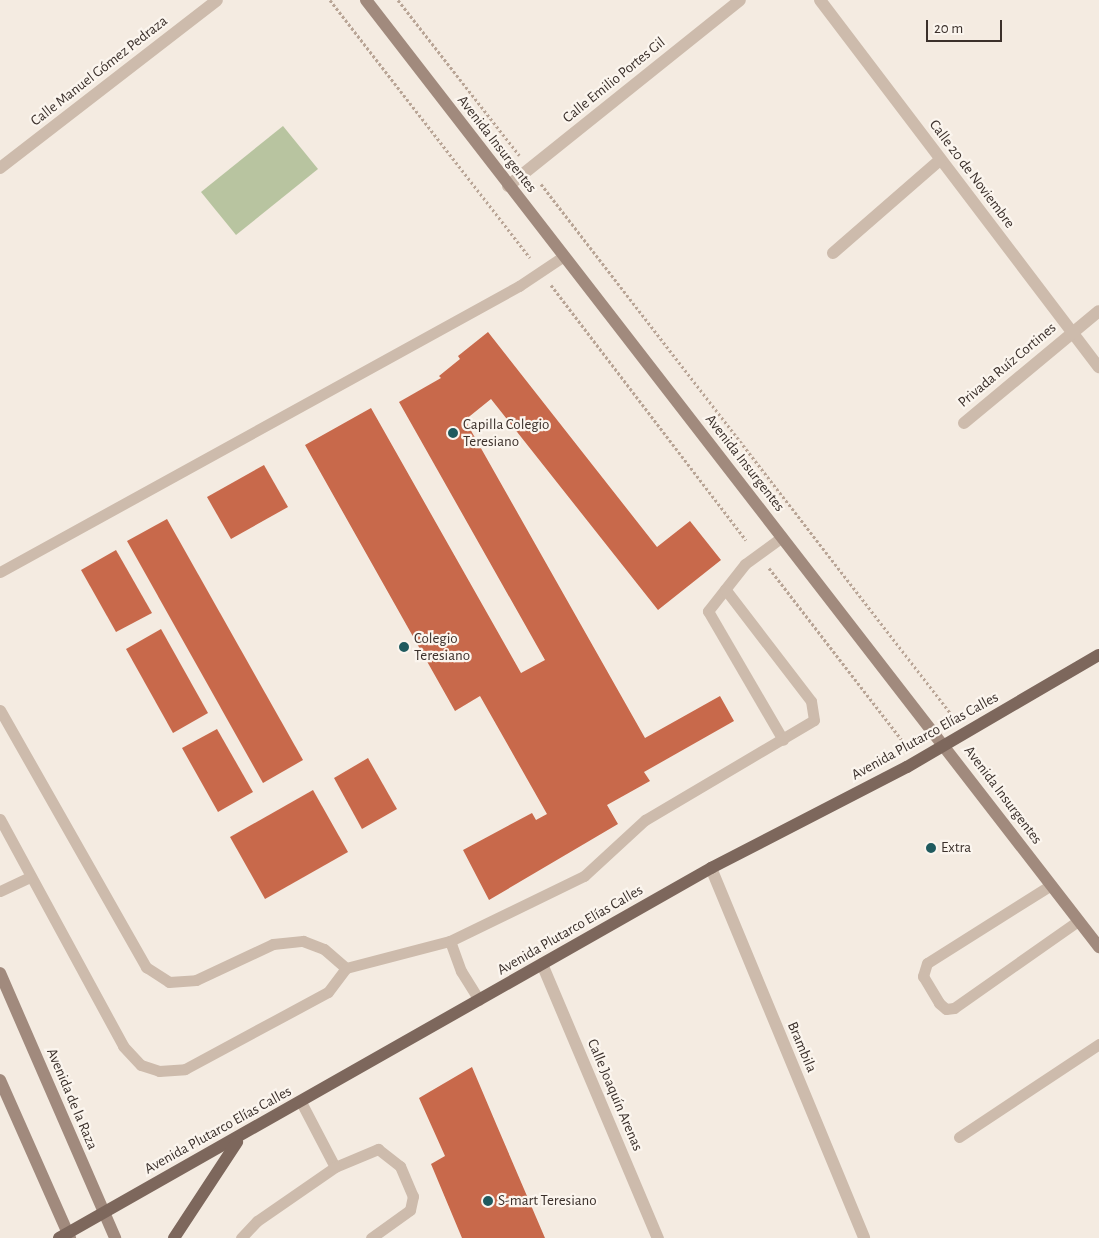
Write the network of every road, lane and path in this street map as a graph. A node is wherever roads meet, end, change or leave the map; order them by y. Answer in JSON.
{"nodes":[{"id":1,"x":217,"y":0,"type":"edge"},
{"id":2,"x":330,"y":0,"type":"edge"},
{"id":3,"x":366,"y":0,"type":"edge"},
{"id":4,"x":398,"y":0,"type":"edge"},
{"id":5,"x":740,"y":0,"type":"edge"},
{"id":6,"x":820,"y":0,"type":"edge"},
{"id":7,"x":940,"y":160,"type":"junction"},
{"id":8,"x":0,"y":168,"type":"edge"},
{"id":9,"x":530,"y":169,"type":"junction"},
{"id":10,"x":508,"y":186,"type":"junction"},
{"id":11,"x":832,"y":253,"type":"dead end"},
{"id":12,"x":564,"y":256,"type":"junction"},
{"id":13,"x":541,"y":272,"type":"junction"},
{"id":14,"x":1099,"y":311,"type":"edge"},
{"id":15,"x":1072,"y":332,"type":"junction"},
{"id":16,"x":1099,"y":367,"type":"edge"},
{"id":17,"x":964,"y":424,"type":"dead end"},
{"id":18,"x":782,"y":537,"type":"junction"},
{"id":19,"x":758,"y":554,"type":"junction"},
{"id":20,"x":0,"y":572,"type":"edge"},
{"id":21,"x":725,"y":589,"type":"junction"},
{"id":22,"x":1099,"y":655,"type":"edge"},
{"id":23,"x":0,"y":710,"type":"edge"},
{"id":24,"x":966,"y":733,"type":"junction"},
{"id":25,"x":783,"y":740,"type":"junction"},
{"id":26,"x":945,"y":745,"type":"junction"},
{"id":27,"x":918,"y":761,"type":"junction"},
{"id":28,"x":0,"y":819,"type":"edge"},
{"id":29,"x":710,"y":868,"type":"junction"},
{"id":30,"x":30,"y":877,"type":"junction"},
{"id":31,"x":1051,"y":885,"type":"junction"},
{"id":32,"x":0,"y":891,"type":"edge"},
{"id":33,"x":1078,"y":921,"type":"junction"},
{"id":34,"x":450,"y":941,"type":"junction"},
{"id":35,"x":1099,"y":947,"type":"edge"},
{"id":36,"x":542,"y":964,"type":"junction"},
{"id":37,"x":346,"y":968,"type":"junction"},
{"id":38,"x":0,"y":973,"type":"edge"},
{"id":39,"x":479,"y":1000,"type":"junction"},
{"id":40,"x":1099,"y":1044,"type":"edge"},
{"id":41,"x":0,"y":1080,"type":"edge"},
{"id":42,"x":302,"y":1102,"type":"junction"},
{"id":43,"x":959,"y":1137,"type":"dead end"},
{"id":44,"x":239,"y":1138,"type":"junction"},
{"id":45,"x":335,"y":1166,"type":"junction"},
{"id":46,"x":103,"y":1212,"type":"junction"},
{"id":47,"x":65,"y":1236,"type":"edge"},
{"id":48,"x":115,"y":1238,"type":"edge"},
{"id":49,"x":174,"y":1238,"type":"edge"},
{"id":50,"x":241,"y":1238,"type":"edge"},
{"id":51,"x":371,"y":1238,"type":"edge"},
{"id":52,"x":658,"y":1238,"type":"edge"},
{"id":53,"x":864,"y":1238,"type":"edge"}],
"edges":[{"from":1,"to":8,"type":"street","name":"Calle Manuel Gómez Pedraza"},
{"from":2,"to":13,"type":"path"},
{"from":3,"to":10,"type":"street","name":"Avenida Insurgentes"},
{"from":4,"to":9,"type":"path"},
{"from":5,"to":9,"type":"street","name":"Calle Emilio Portes Gil"},
{"from":6,"to":7,"type":"street","name":"Calle 20 de Noviembre"},
{"from":7,"to":11,"type":"street"},
{"from":7,"to":15,"type":"street","name":"Calle 20 de Noviembre"},
{"from":9,"to":10,"type":"street","name":"Calle Emilio Portes Gil"},
{"from":9,"to":24,"type":"path"},
{"from":10,"to":12,"type":"street","name":"Avenida Insurgentes"},
{"from":12,"to":13,"type":"lane"},
{"from":12,"to":18,"type":"street","name":"Avenida Insurgentes"},
{"from":13,"to":19,"type":"path"},
{"from":13,"to":20,"type":"lane"},
{"from":14,"to":15,"type":"street","name":"Privada Ruíz Cortines"},
{"from":15,"to":16,"type":"street","name":"Calle 20 de Noviembre"},
{"from":15,"to":17,"type":"street","name":"Privada Ruíz Cortines"},
{"from":18,"to":19,"type":"lane"},
{"from":18,"to":26,"type":"street","name":"Avenida Insurgentes"},
{"from":19,"to":21,"type":"lane"},
{"from":19,"to":27,"type":"path"},
{"from":21,"to":25,"type":"lane"},
{"from":21,"to":25,"type":"lane"},
{"from":22,"to":24,"type":"main road","name":"Avenida Plutarco Elías Calles"},
{"from":23,"to":37,"type":"lane"},
{"from":24,"to":26,"type":"main road","name":"Avenida Plutarco Elías Calles"},
{"from":25,"to":34,"type":"lane"},
{"from":26,"to":27,"type":"main road","name":"Avenida Plutarco Elías Calles"},
{"from":26,"to":31,"type":"street","name":"Avenida Insurgentes"},
{"from":27,"to":29,"type":"main road","name":"Avenida Plutarco Elías Calles"},
{"from":28,"to":30,"type":"lane"},
{"from":29,"to":36,"type":"main road","name":"Avenida Plutarco Elías Calles"},
{"from":29,"to":53,"type":"street","name":"Brambila"},
{"from":30,"to":32,"type":"lane"},
{"from":30,"to":37,"type":"lane"},
{"from":31,"to":33,"type":"street","name":"Avenida Insurgentes"},
{"from":31,"to":33,"type":"lane"},
{"from":33,"to":35,"type":"street","name":"Avenida Insurgentes"},
{"from":34,"to":37,"type":"lane"},
{"from":34,"to":39,"type":"lane"},
{"from":36,"to":39,"type":"main road","name":"Avenida Plutarco Elías Calles"},
{"from":36,"to":52,"type":"street","name":"Calle Joaquín Arenas"},
{"from":38,"to":46,"type":"street","name":"Avenida de la Raza"},
{"from":39,"to":42,"type":"main road","name":"Avenida Plutarco Elías Calles"},
{"from":40,"to":43,"type":"lane"},
{"from":41,"to":47,"type":"street"},
{"from":42,"to":44,"type":"main road","name":"Avenida Plutarco Elías Calles"},
{"from":42,"to":45,"type":"lane"},
{"from":44,"to":46,"type":"main road","name":"Avenida Plutarco Elías Calles"},
{"from":44,"to":49,"type":"main road"},
{"from":45,"to":50,"type":"lane"},
{"from":45,"to":51,"type":"lane"},
{"from":46,"to":47,"type":"main road","name":"Avenida Plutarco Elías Calles"},
{"from":46,"to":48,"type":"street","name":"Avenida de la Raza"}]}
